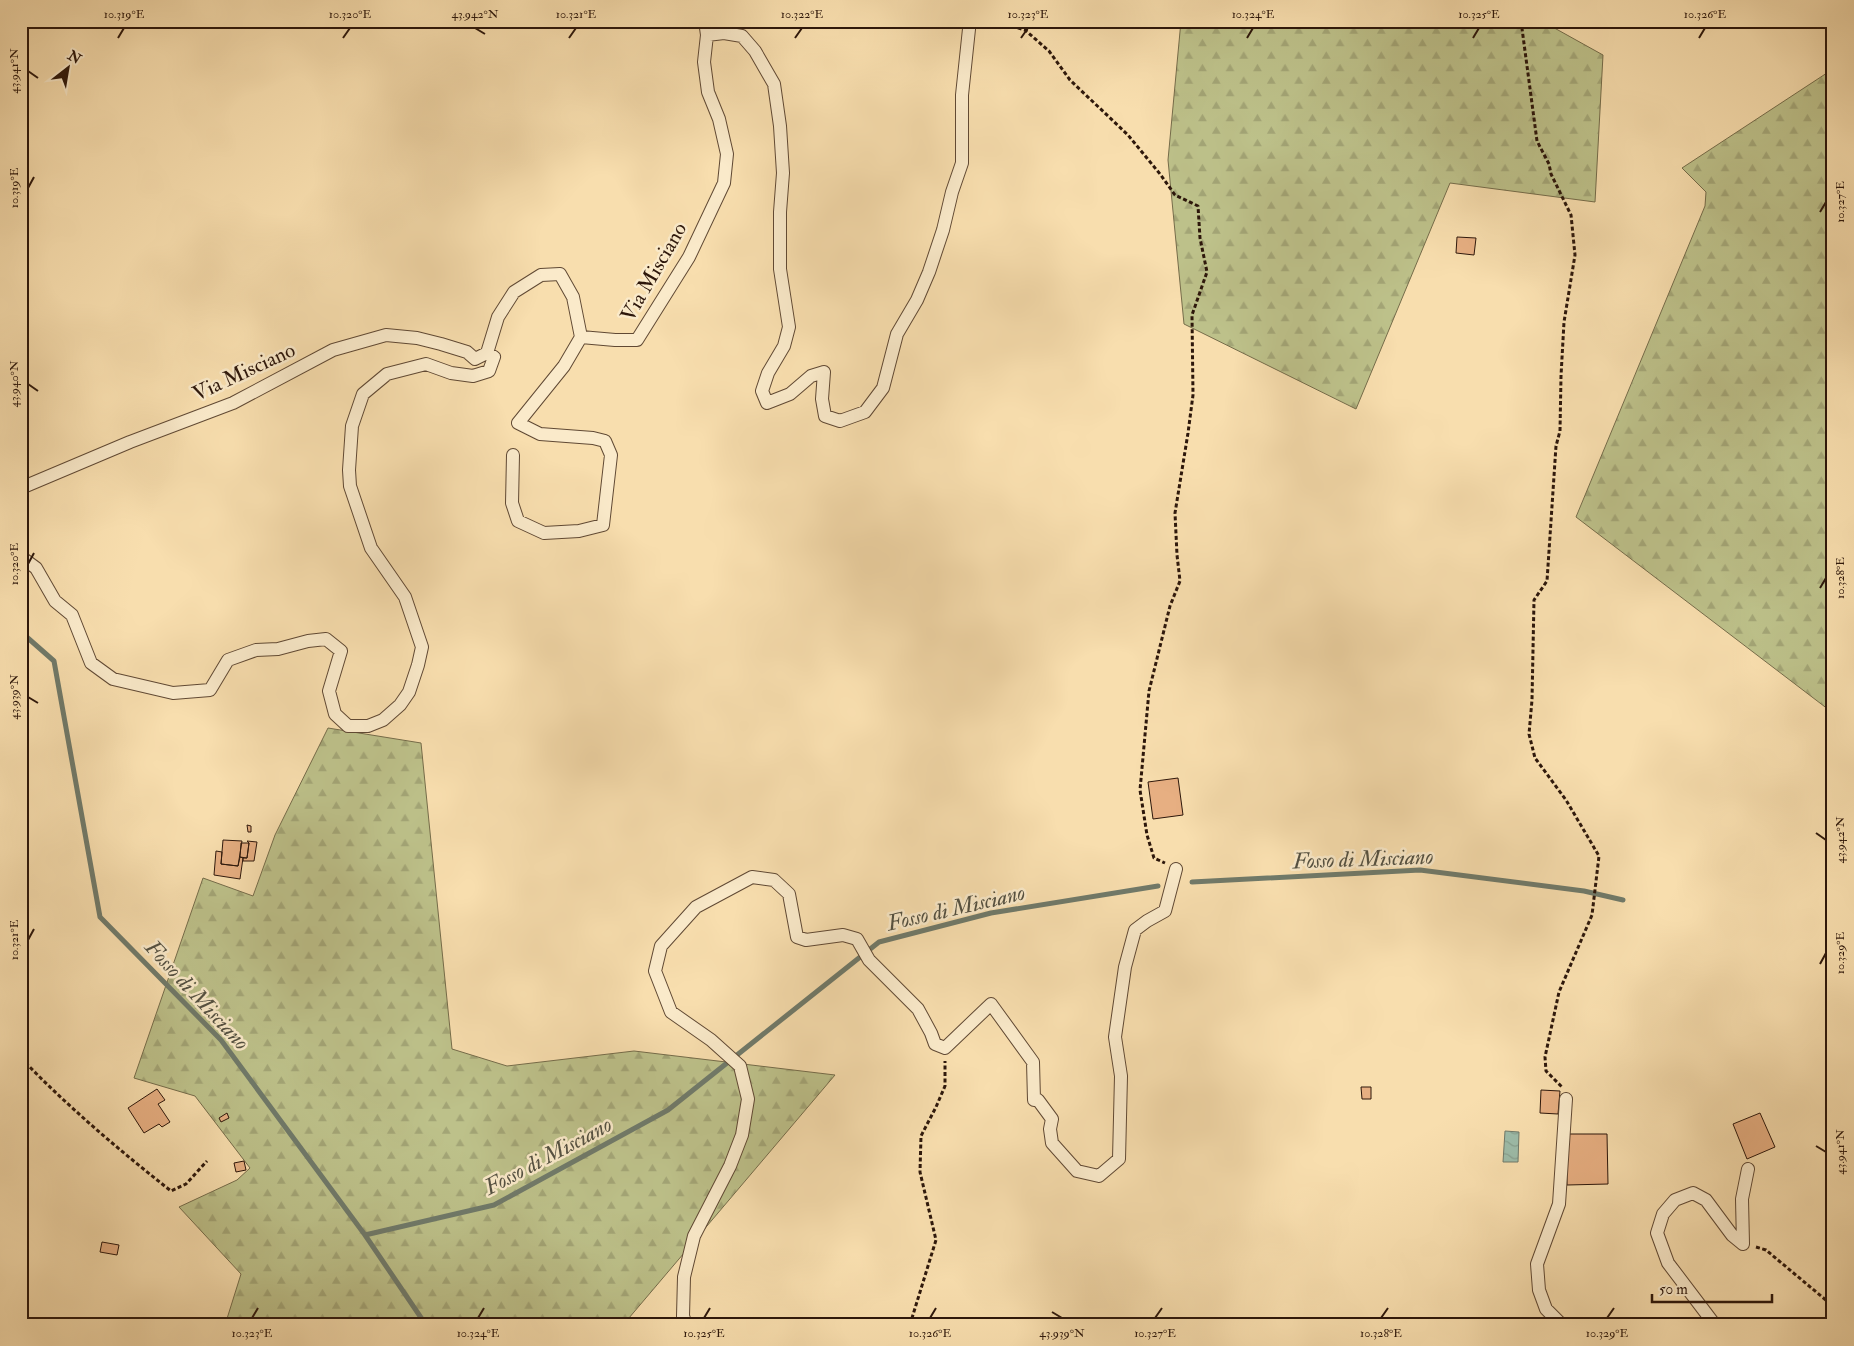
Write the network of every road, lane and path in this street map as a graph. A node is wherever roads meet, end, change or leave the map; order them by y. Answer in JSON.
{"nodes":[{"id":1,"x":705,"y":21,"type":"edge"},
{"id":2,"x":1521,"y":21,"type":"edge"},
{"id":3,"x":969,"y":30,"type":"joint"},
{"id":4,"x":707,"y":34,"type":"junction"},
{"id":5,"x":582,"y":337,"type":"junction"},
{"id":6,"x":487,"y":353,"type":"junction"},
{"id":7,"x":513,"y":455,"type":"dead end"},
{"id":8,"x":21,"y":488,"type":"edge"},
{"id":9,"x":21,"y":557,"type":"edge"},
{"id":10,"x":1176,"y":869,"type":"joint"},
{"id":11,"x":945,"y":1048,"type":"junction"},
{"id":12,"x":21,"y":1058,"type":"edge"},
{"id":13,"x":1566,"y":1099,"type":"joint"},
{"id":14,"x":207,"y":1161,"type":"dead end"},
{"id":15,"x":1748,"y":1169,"type":"dead end"},
{"id":16,"x":1743,"y":1244,"type":"junction"},
{"id":17,"x":1833,"y":1306,"type":"edge"},
{"id":18,"x":686,"y":1325,"type":"edge"},
{"id":19,"x":913,"y":1325,"type":"edge"},
{"id":20,"x":1562,"y":1325,"type":"edge"},
{"id":21,"x":1716,"y":1325,"type":"edge"}],
"edges":[{"from":1,"to":4,"type":"street","name":"Via Misciano"},
{"from":2,"to":13,"type":"path"},
{"from":3,"to":4,"type":"street"},
{"from":3,"to":10,"type":"path"},
{"from":4,"to":5,"type":"street","name":"Via Misciano"},
{"from":5,"to":6,"type":"street"},
{"from":5,"to":7,"type":"street"},
{"from":6,"to":8,"type":"street","name":"Via Misciano"},
{"from":6,"to":9,"type":"street"},
{"from":10,"to":11,"type":"street"},
{"from":11,"to":18,"type":"street"},
{"from":11,"to":19,"type":"path"},
{"from":12,"to":14,"type":"path"},
{"from":13,"to":20,"type":"street"},
{"from":15,"to":16,"type":"street"},
{"from":16,"to":17,"type":"path"},
{"from":16,"to":21,"type":"street"}]}
